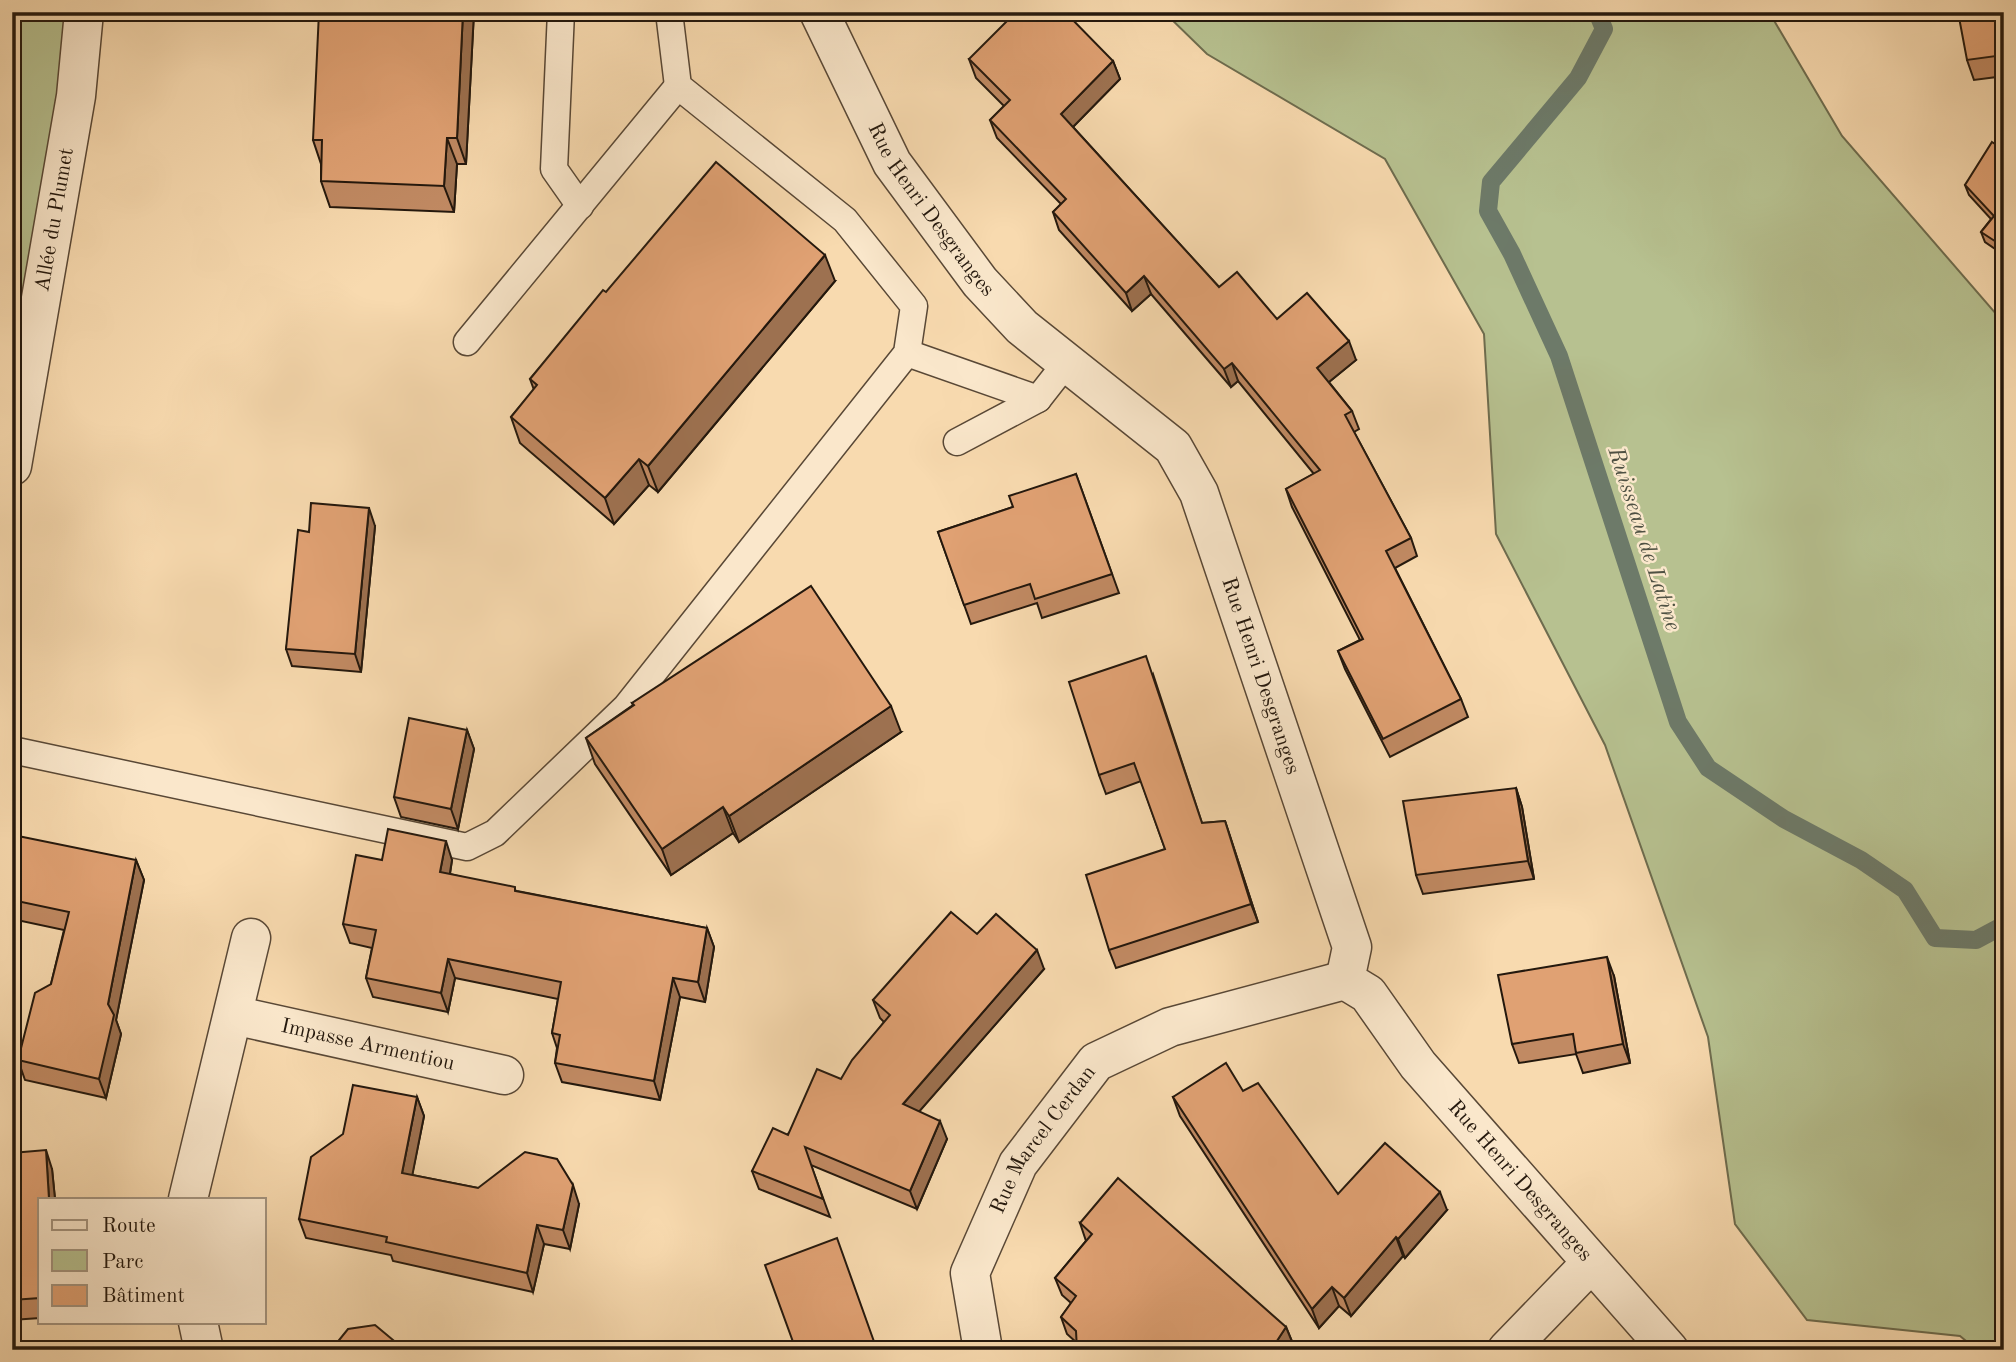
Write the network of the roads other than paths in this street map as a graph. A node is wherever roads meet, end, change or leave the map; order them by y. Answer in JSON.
{"nodes":[{"id":1,"x":84,"y":12,"type":"edge"},
{"id":2,"x":561,"y":12,"type":"edge"},
{"id":3,"x":669,"y":12,"type":"edge"},
{"id":4,"x":819,"y":12,"type":"edge"},
{"id":5,"x":678,"y":86,"type":"junction"},
{"id":6,"x":580,"y":206,"type":"junction"},
{"id":7,"x":467,"y":342,"type":"dead end"},
{"id":8,"x":908,"y":353,"type":"junction"},
{"id":9,"x":1067,"y":362,"type":"junction"},
{"id":10,"x":1038,"y":399,"type":"junction"},
{"id":11,"x":957,"y":442,"type":"dead end"},
{"id":12,"x":12,"y":466,"type":"edge"},
{"id":13,"x":12,"y":750,"type":"edge"},
{"id":14,"x":251,"y":938,"type":"dead end"},
{"id":15,"x":1345,"y":980,"type":"junction"},
{"id":16,"x":233,"y":1015,"type":"junction"},
{"id":17,"x":504,"y":1076,"type":"dead end"},
{"id":18,"x":188,"y":1198,"type":"edge"},
{"id":19,"x":1591,"y":1263,"type":"junction"},
{"id":20,"x":198,"y":1324,"type":"edge"},
{"id":21,"x":204,"y":1350,"type":"edge"},
{"id":22,"x":983,"y":1350,"type":"edge"},
{"id":23,"x":1507,"y":1350,"type":"edge"},
{"id":24,"x":1669,"y":1350,"type":"edge"}],
"edges":[{"from":1,"to":12,"type":"street","name":"Allée du Plumet"},
{"from":2,"to":6,"type":"lane"},
{"from":3,"to":5,"type":"lane"},
{"from":4,"to":9,"type":"street","name":"Rue Henri Desgranges"},
{"from":5,"to":6,"type":"lane"},
{"from":5,"to":8,"type":"lane"},
{"from":6,"to":7,"type":"lane"},
{"from":8,"to":10,"type":"lane"},
{"from":8,"to":13,"type":"lane"},
{"from":9,"to":10,"type":"lane"},
{"from":9,"to":15,"type":"street","name":"Rue Henri Desgranges"},
{"from":10,"to":11,"type":"lane"},
{"from":14,"to":16,"type":"street"},
{"from":15,"to":19,"type":"street","name":"Rue Henri Desgranges"},
{"from":15,"to":22,"type":"street","name":"Rue Marcel Cerdan"},
{"from":16,"to":17,"type":"street","name":"Impasse Armentiou"},
{"from":16,"to":18,"type":"street"},
{"from":19,"to":23,"type":"street"},
{"from":19,"to":24,"type":"street","name":"Rue Henri Desgranges"},
{"from":20,"to":21,"type":"street"}]}
